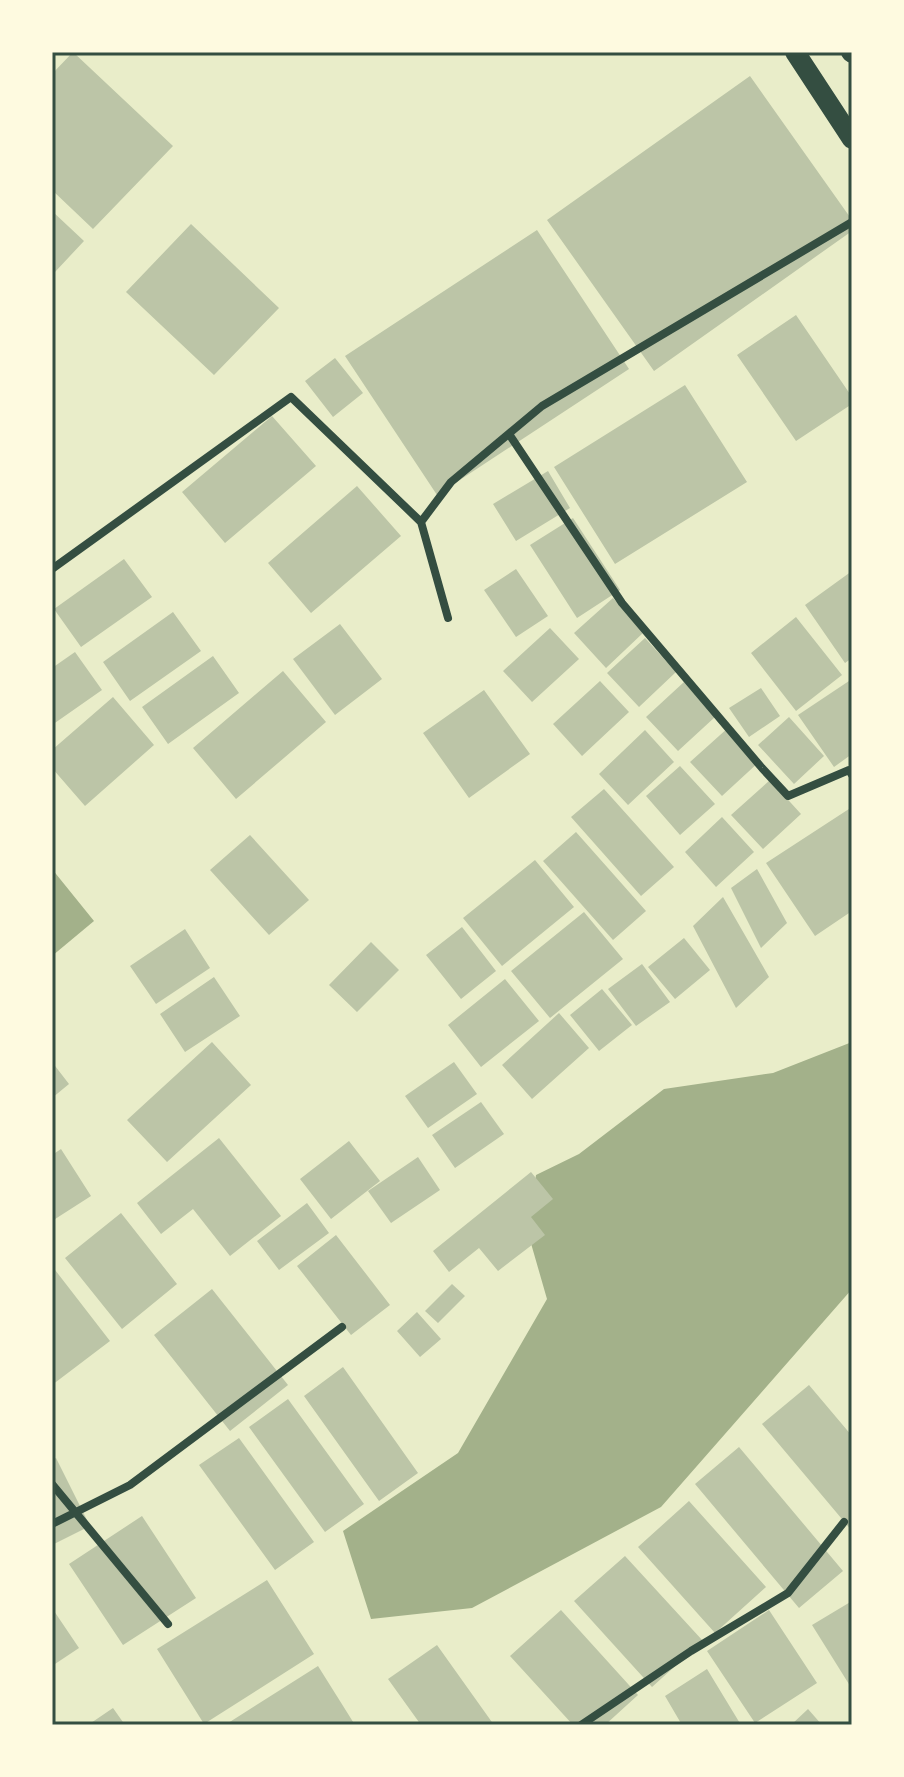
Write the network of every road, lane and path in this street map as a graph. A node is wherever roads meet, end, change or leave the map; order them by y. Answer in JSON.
{"nodes":[{"id":1,"x":795,"y":52,"type":"edge"},
{"id":2,"x":852,"y":139,"type":"edge"},
{"id":3,"x":852,"y":222,"type":"edge"},
{"id":4,"x":509,"y":434,"type":"junction"},
{"id":5,"x":421,"y":522,"type":"junction"},
{"id":6,"x":52,"y":569,"type":"edge"},
{"id":7,"x":448,"y":618,"type":"dead end"},
{"id":8,"x":852,"y":775,"type":"edge"},
{"id":9,"x":342,"y":1327,"type":"dead end"},
{"id":10,"x":52,"y":1484,"type":"edge"},
{"id":11,"x":74,"y":1513,"type":"junction"},
{"id":12,"x":844,"y":1522,"type":"dead end"},
{"id":13,"x":52,"y":1524,"type":"edge"},
{"id":14,"x":168,"y":1624,"type":"dead end"},
{"id":15,"x":581,"y":1725,"type":"edge"}],
"edges":[{"from":1,"to":2,"type":"main road"},
{"from":3,"to":4,"type":"street"},
{"from":4,"to":5,"type":"street"},
{"from":4,"to":8,"type":"street"},
{"from":5,"to":6,"type":"street"},
{"from":5,"to":7,"type":"street"},
{"from":9,"to":11,"type":"street"},
{"from":10,"to":11,"type":"street"},
{"from":11,"to":13,"type":"street"},
{"from":11,"to":14,"type":"street"},
{"from":12,"to":15,"type":"street"}]}
